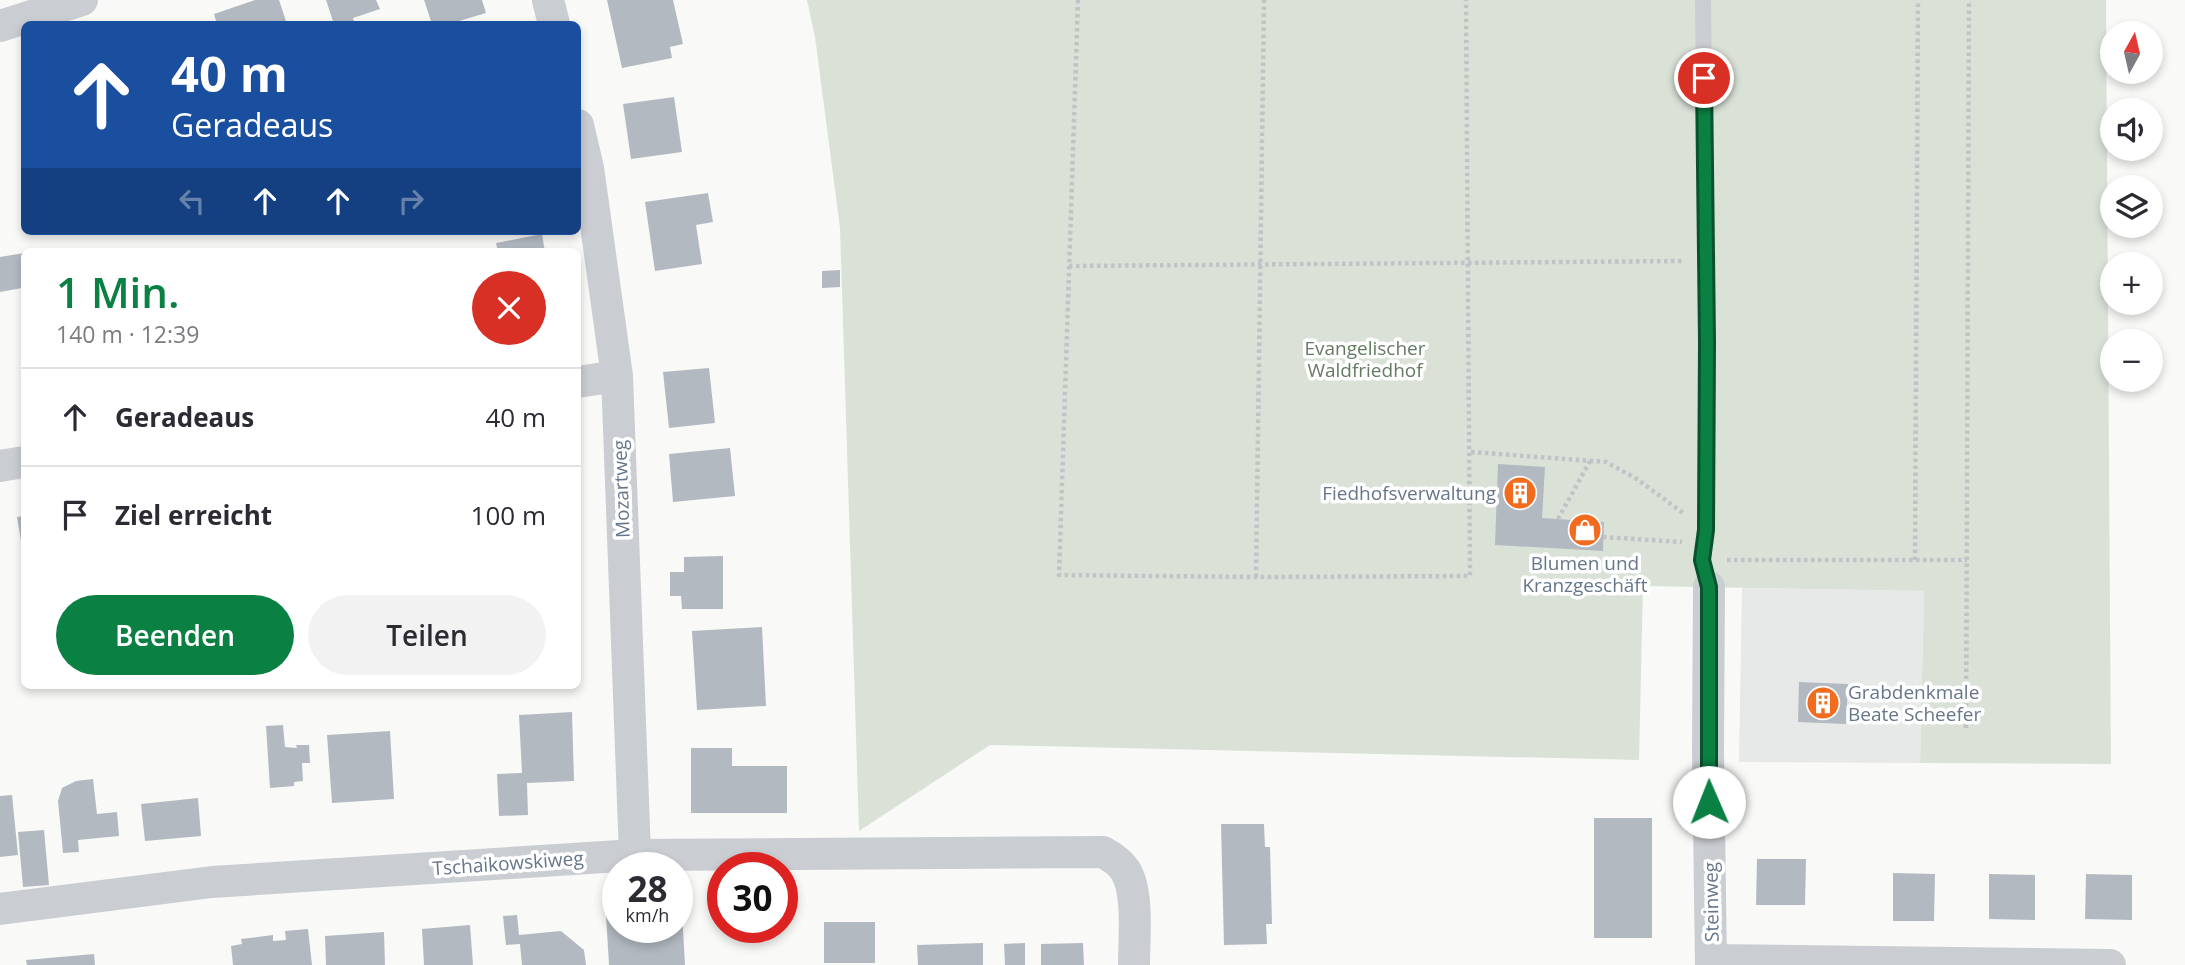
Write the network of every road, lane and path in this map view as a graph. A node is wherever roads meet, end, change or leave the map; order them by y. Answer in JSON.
{"nodes":[{"id":1,"x":82,"y":0,"type":"edge"},
{"id":2,"x":548,"y":0,"type":"edge"},
{"id":3,"x":1078,"y":0,"type":"edge"},
{"id":4,"x":1264,"y":0,"type":"edge"},
{"id":5,"x":1466,"y":0,"type":"edge"},
{"id":6,"x":1703,"y":0,"type":"edge"},
{"id":7,"x":1918,"y":0,"type":"edge"},
{"id":8,"x":1969,"y":0,"type":"edge"},
{"id":9,"x":553,"y":21,"type":"edge"},
{"id":10,"x":0,"y":26,"type":"edge"},
{"id":11,"x":581,"y":138,"type":"edge"},
{"id":12,"x":1706,"y":261,"type":"junction"},
{"id":13,"x":1469,"y":262,"type":"junction"},
{"id":14,"x":1262,"y":264,"type":"junction"},
{"id":15,"x":1069,"y":266,"type":"junction"},
{"id":16,"x":617,"y":376,"type":"junction"},
{"id":17,"x":581,"y":382,"type":"edge"},
{"id":18,"x":1471,"y":452,"type":"junction"},
{"id":19,"x":1590,"y":461,"type":"junction"},
{"id":20,"x":21,"y":462,"type":"edge"},
{"id":21,"x":0,"y":466,"type":"edge"},
{"id":22,"x":1558,"y":519,"type":"dead end"},
{"id":23,"x":1603,"y":537,"type":"dead end"},
{"id":24,"x":1705,"y":555,"type":"junction"},
{"id":25,"x":1915,"y":560,"type":"junction"},
{"id":26,"x":1967,"y":560,"type":"junction"},
{"id":27,"x":1256,"y":577,"type":"junction"},
{"id":28,"x":1966,"y":728,"type":"dead end"},
{"id":29,"x":635,"y":852,"type":"edge"},
{"id":30,"x":693,"y":855,"type":"edge"},
{"id":31,"x":602,"y":857,"type":"edge"},
{"id":32,"x":0,"y":909,"type":"edge"},
{"id":33,"x":1711,"y":962,"type":"edge"},
{"id":34,"x":1135,"y":965,"type":"edge"},
{"id":35,"x":2110,"y":965,"type":"edge"}],
"edges":[{"from":1,"to":10,"type":"street"},
{"from":2,"to":9,"type":"street"},
{"from":3,"to":15,"type":"path"},
{"from":4,"to":14,"type":"path"},
{"from":5,"to":13,"type":"path"},
{"from":6,"to":12,"type":"lane"},
{"from":7,"to":25,"type":"path"},
{"from":8,"to":26,"type":"path"},
{"from":11,"to":16,"type":"street","name":"Mozartweg"},
{"from":12,"to":13,"type":"path"},
{"from":12,"to":24,"type":"lane"},
{"from":13,"to":14,"type":"path"},
{"from":13,"to":18,"type":"path"},
{"from":14,"to":15,"type":"path"},
{"from":14,"to":27,"type":"path"},
{"from":15,"to":27,"type":"path"},
{"from":16,"to":17,"type":"street"},
{"from":16,"to":29,"type":"street","name":"Mozartweg"},
{"from":18,"to":19,"type":"path"},
{"from":18,"to":27,"type":"path"},
{"from":19,"to":22,"type":"path"},
{"from":19,"to":24,"type":"path"},
{"from":20,"to":21,"type":"street"},
{"from":23,"to":24,"type":"path"},
{"from":24,"to":25,"type":"path"},
{"from":24,"to":33,"type":"street","name":"Steinweg"},
{"from":25,"to":26,"type":"path"},
{"from":26,"to":28,"type":"path"},
{"from":30,"to":34,"type":"street","name":"Tschaikowskiweg"},
{"from":31,"to":32,"type":"street","name":"Tschaikowskiweg"},
{"from":33,"to":35,"type":"street"}]}
